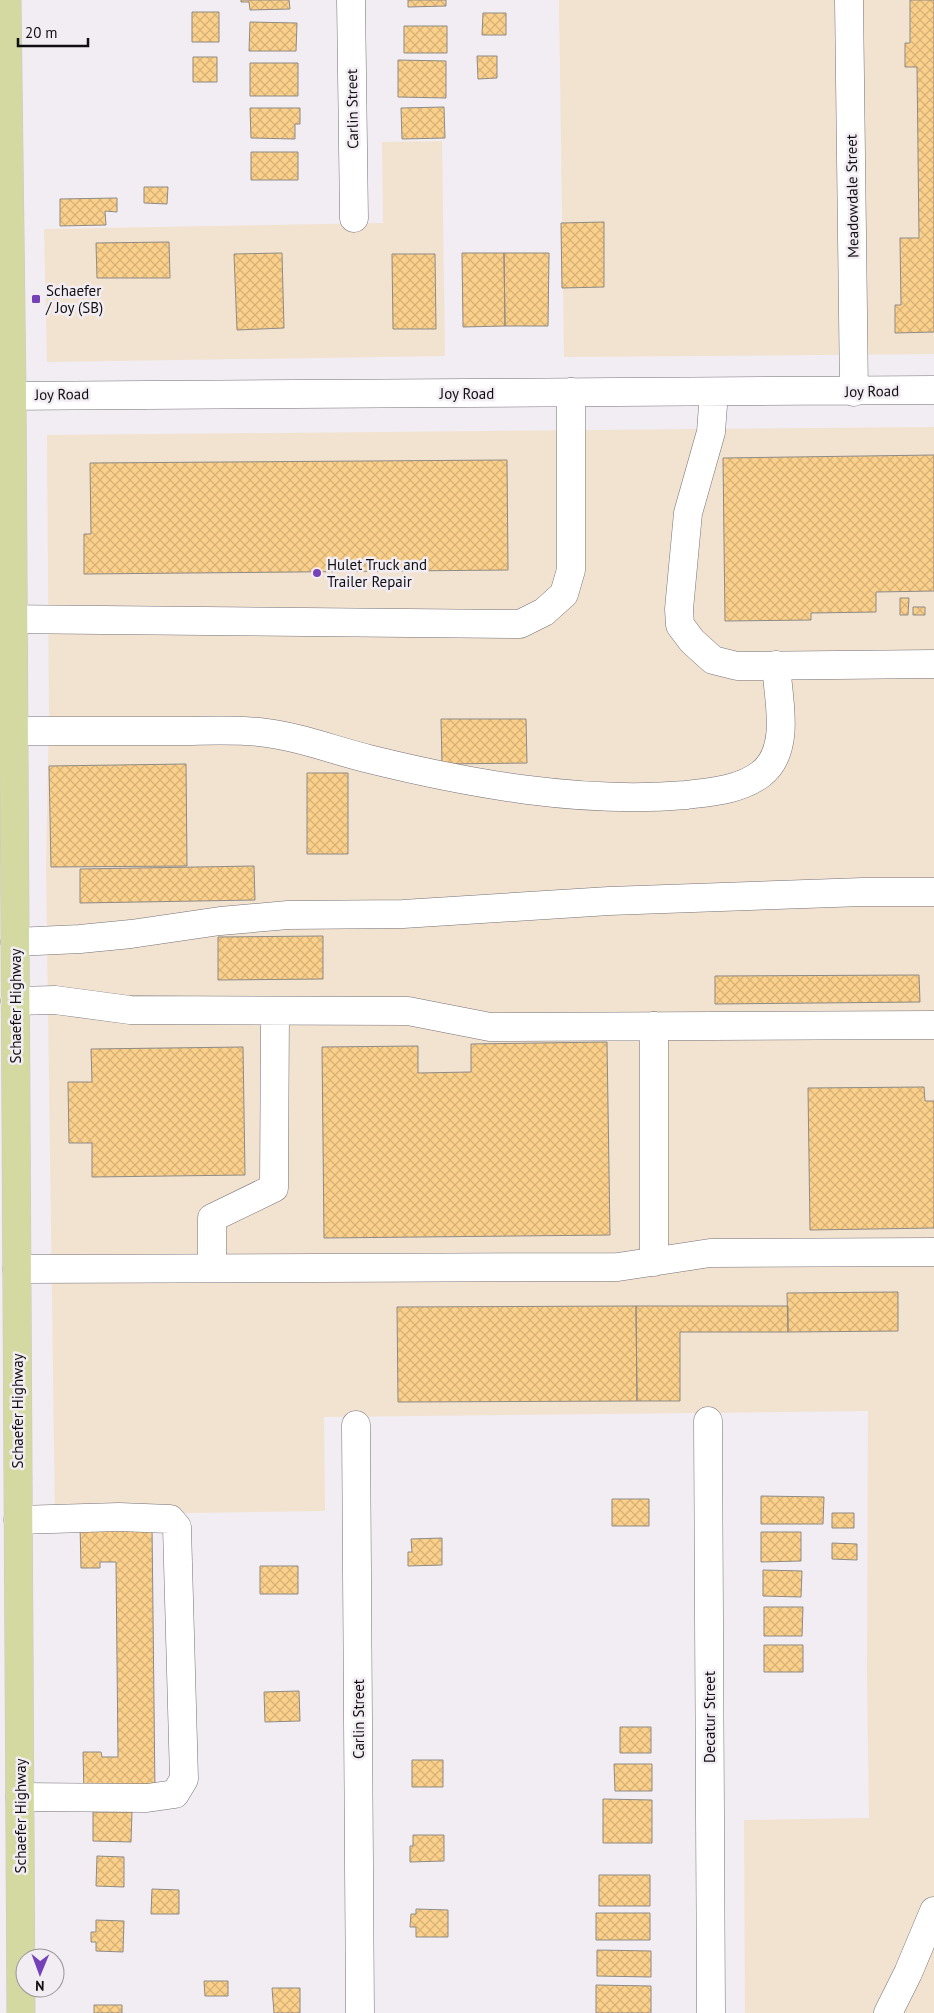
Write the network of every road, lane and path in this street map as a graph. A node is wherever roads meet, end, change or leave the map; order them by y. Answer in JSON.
{"nodes":[{"id":1,"x":7,"y":0,"type":"edge"},
{"id":2,"x":350,"y":0,"type":"edge"},
{"id":3,"x":849,"y":0,"type":"edge"},
{"id":4,"x":5,"y":196,"type":"edge"},
{"id":5,"x":354,"y":218,"type":"dead end"},
{"id":6,"x":5,"y":245,"type":"edge"},
{"id":7,"x":934,"y":390,"type":"edge"},
{"id":8,"x":571,"y":392,"type":"junction"},
{"id":9,"x":714,"y":392,"type":"junction"},
{"id":10,"x":854,"y":392,"type":"junction"},
{"id":11,"x":6,"y":396,"type":"edge"},
{"id":12,"x":6,"y":618,"type":"edge"},
{"id":13,"x":934,"y":664,"type":"edge"},
{"id":14,"x":776,"y":666,"type":"junction"},
{"id":15,"x":14,"y":730,"type":"junction"},
{"id":16,"x":7,"y":781,"type":"edge"},
{"id":17,"x":7,"y":880,"type":"edge"},
{"id":18,"x":934,"y":892,"type":"edge"},
{"id":19,"x":14,"y":942,"type":"junction"},
{"id":20,"x":15,"y":1001,"type":"junction"},
{"id":21,"x":275,"y":1011,"type":"junction"},
{"id":22,"x":934,"y":1025,"type":"edge"},
{"id":23,"x":654,"y":1026,"type":"junction"},
{"id":24,"x":934,"y":1252,"type":"edge"},
{"id":25,"x":654,"y":1262,"type":"junction"},
{"id":26,"x":212,"y":1268,"type":"junction"},
{"id":27,"x":16,"y":1269,"type":"junction"},
{"id":28,"x":708,"y":1421,"type":"dead end"},
{"id":29,"x":356,"y":1425,"type":"dead end"},
{"id":30,"x":18,"y":1520,"type":"junction"},
{"id":31,"x":20,"y":1797,"type":"junction"},
{"id":32,"x":934,"y":1911,"type":"edge"},
{"id":33,"x":21,"y":2013,"type":"edge"},
{"id":34,"x":360,"y":2013,"type":"edge"},
{"id":35,"x":711,"y":2013,"type":"edge"},
{"id":36,"x":888,"y":2013,"type":"edge"}],
"edges":[{"from":1,"to":4,"type":"main road","name":"Schaefer Highway"},
{"from":2,"to":5,"type":"street","name":"Carlin Street"},
{"from":3,"to":10,"type":"street","name":"Meadowdale Street"},
{"from":4,"to":6,"type":"main road","name":"Schaefer Highway"},
{"from":6,"to":11,"type":"main road","name":"Schaefer Highway"},
{"from":7,"to":10,"type":"street","name":"Joy Road"},
{"from":8,"to":9,"type":"street","name":"Joy Road"},
{"from":8,"to":11,"type":"street","name":"Joy Road"},
{"from":8,"to":12,"type":"street"},
{"from":9,"to":10,"type":"street","name":"Joy Road"},
{"from":9,"to":14,"type":"street"},
{"from":11,"to":12,"type":"main road","name":"Schaefer Highway"},
{"from":12,"to":15,"type":"main road","name":"Schaefer Highway"},
{"from":13,"to":14,"type":"street"},
{"from":14,"to":15,"type":"street"},
{"from":15,"to":16,"type":"main road","name":"Schaefer Highway"},
{"from":16,"to":17,"type":"main road","name":"Schaefer Highway"},
{"from":17,"to":19,"type":"main road","name":"Schaefer Highway"},
{"from":18,"to":19,"type":"street"},
{"from":19,"to":20,"type":"main road","name":"Schaefer Highway"},
{"from":20,"to":21,"type":"street"},
{"from":20,"to":27,"type":"main road","name":"Schaefer Highway"},
{"from":21,"to":23,"type":"street"},
{"from":21,"to":26,"type":"street"},
{"from":22,"to":23,"type":"street"},
{"from":23,"to":25,"type":"street"},
{"from":24,"to":25,"type":"street"},
{"from":25,"to":26,"type":"street"},
{"from":26,"to":27,"type":"street"},
{"from":27,"to":30,"type":"main road","name":"Schaefer Highway"},
{"from":28,"to":35,"type":"street","name":"Decatur Street"},
{"from":29,"to":34,"type":"street","name":"Carlin Street"},
{"from":30,"to":31,"type":"main road","name":"Schaefer Highway"},
{"from":30,"to":31,"type":"street"},
{"from":31,"to":33,"type":"main road","name":"Schaefer Highway"},
{"from":32,"to":36,"type":"street"}]}
